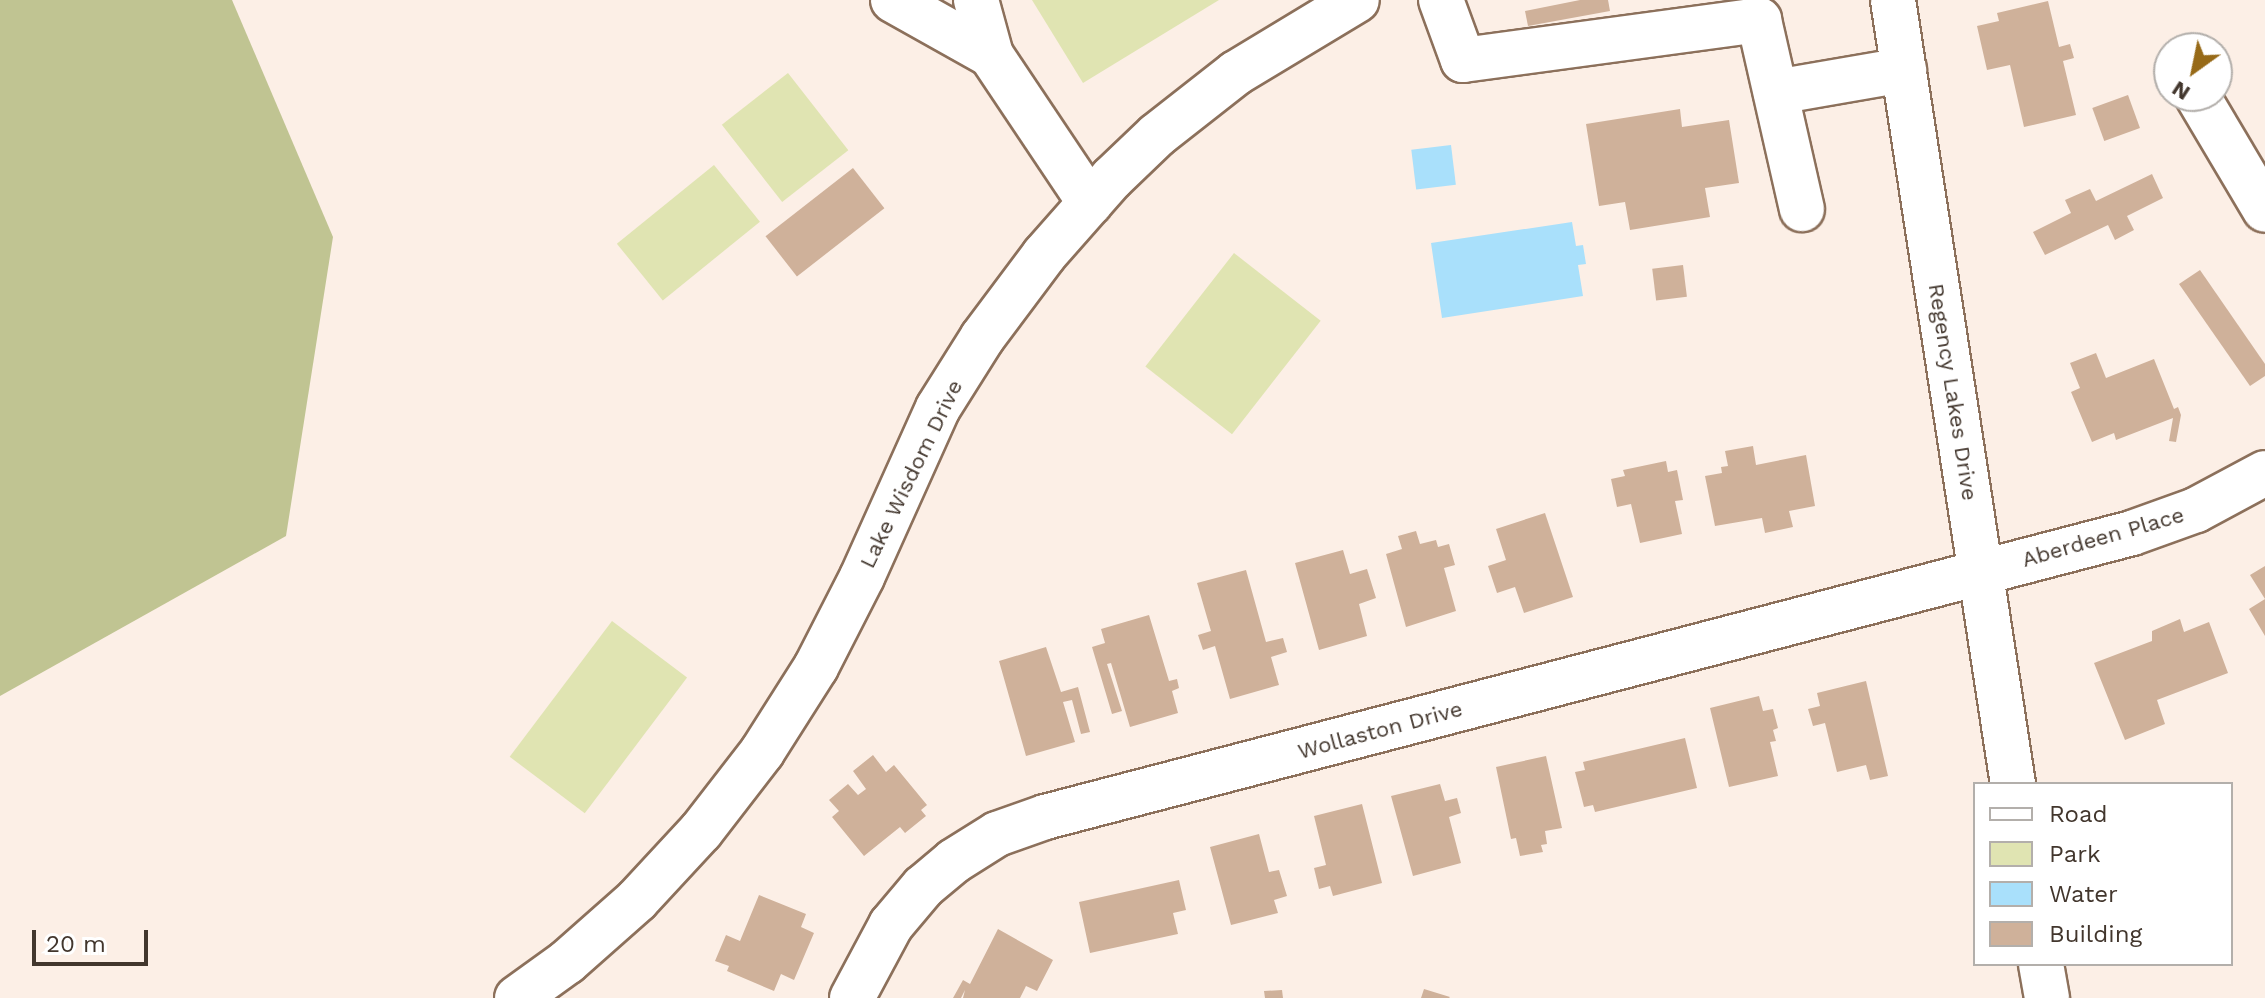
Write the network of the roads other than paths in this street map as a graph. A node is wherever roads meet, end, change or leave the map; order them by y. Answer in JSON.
{"nodes":[{"id":1,"x":893,"y":0,"type":"edge"},
{"id":2,"x":976,"y":0,"type":"edge"},
{"id":3,"x":1357,"y":0,"type":"edge"},
{"id":4,"x":1441,"y":0,"type":"edge"},
{"id":5,"x":1893,"y":0,"type":"edge"},
{"id":6,"x":991,"y":55,"type":"junction"},
{"id":7,"x":1904,"y":70,"type":"junction"},
{"id":8,"x":1776,"y":92,"type":"junction"},
{"id":9,"x":2207,"y":112,"type":"edge"},
{"id":10,"x":1090,"y":203,"type":"junction"},
{"id":11,"x":1802,"y":209,"type":"dead end"},
{"id":12,"x":2265,"y":210,"type":"edge"},
{"id":13,"x":2265,"y":473,"type":"edge"},
{"id":14,"x":1980,"y":572,"type":"junction"},
{"id":15,"x":2013,"y":782,"type":"edge"},
{"id":16,"x":2041,"y":966,"type":"edge"},
{"id":17,"x":517,"y":998,"type":"edge"},
{"id":18,"x":852,"y":998,"type":"edge"},
{"id":19,"x":2047,"y":998,"type":"edge"}],
"edges":[{"from":1,"to":6,"type":"street"},
{"from":2,"to":6,"type":"street"},
{"from":3,"to":10,"type":"street","name":"Lake Wisdom Drive"},
{"from":4,"to":8,"type":"street"},
{"from":5,"to":7,"type":"street","name":"Regency Lakes Drive"},
{"from":6,"to":10,"type":"street"},
{"from":7,"to":8,"type":"street"},
{"from":7,"to":14,"type":"street","name":"Regency Lakes Drive"},
{"from":8,"to":11,"type":"street"},
{"from":9,"to":12,"type":"street"},
{"from":10,"to":17,"type":"street","name":"Lake Wisdom Drive"},
{"from":13,"to":14,"type":"street","name":"Aberdeen Place"},
{"from":14,"to":15,"type":"street","name":"Regency Lakes Drive"},
{"from":14,"to":18,"type":"street","name":"Wollaston Drive"},
{"from":16,"to":19,"type":"street"}]}
